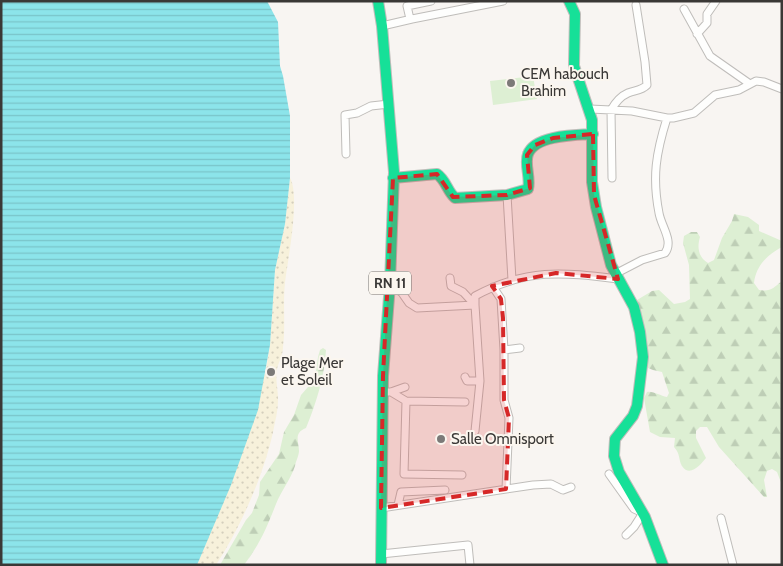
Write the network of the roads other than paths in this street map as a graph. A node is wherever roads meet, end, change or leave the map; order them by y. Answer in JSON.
{"nodes":[{"id":1,"x":378,"y":1,"type":"edge"},
{"id":2,"x":431,"y":1,"type":"edge"},
{"id":3,"x":503,"y":1,"type":"edge"},
{"id":4,"x":569,"y":1,"type":"edge"},
{"id":5,"x":716,"y":1,"type":"edge"},
{"id":6,"x":404,"y":3,"type":"edge"},
{"id":7,"x":636,"y":5,"type":"dead end"},
{"id":8,"x":684,"y":9,"type":"dead end"},
{"id":9,"x":410,"y":19,"type":"junction"},
{"id":10,"x":382,"y":26,"type":"junction"},
{"id":11,"x":697,"y":34,"type":"junction"},
{"id":12,"x":750,"y":84,"type":"junction"},
{"id":13,"x":782,"y":89,"type":"edge"},
{"id":14,"x":389,"y":104,"type":"junction"},
{"id":15,"x":590,"y":109,"type":"junction"},
{"id":16,"x":611,"y":110,"type":"junction"},
{"id":17,"x":667,"y":118,"type":"junction"},
{"id":18,"x":592,"y":134,"type":"junction"},
{"id":19,"x":346,"y":154,"type":"dead end"},
{"id":20,"x":394,"y":178,"type":"junction"},
{"id":21,"x":612,"y":178,"type":"dead end"},
{"id":22,"x":507,"y":195,"type":"junction"},
{"id":23,"x":617,"y":276,"type":"junction"},
{"id":24,"x":450,"y":278,"type":"dead end"},
{"id":25,"x":512,"y":280,"type":"junction"},
{"id":26,"x":390,"y":284,"type":"junction"},
{"id":27,"x":493,"y":287,"type":"junction"},
{"id":28,"x":474,"y":301,"type":"junction"},
{"id":29,"x":520,"y":348,"type":"dead end"},
{"id":30,"x":504,"y":350,"type":"junction"},
{"id":31,"x":465,"y":377,"type":"dead end"},
{"id":32,"x":480,"y":380,"type":"junction"},
{"id":33,"x":405,"y":387,"type":"dead end"},
{"id":34,"x":387,"y":392,"type":"junction"},
{"id":35,"x":406,"y":401,"type":"junction"},
{"id":36,"x":465,"y":402,"type":"dead end"},
{"id":37,"x":475,"y":431,"type":"dead end"},
{"id":38,"x":609,"y":474,"type":"dead end"},
{"id":39,"x":462,"y":475,"type":"dead end"},
{"id":40,"x":571,"y":487,"type":"dead end"},
{"id":41,"x":506,"y":489,"type":"junction"},
{"id":42,"x":446,"y":490,"type":"dead end"},
{"id":43,"x":398,"y":505,"type":"junction"},
{"id":44,"x":381,"y":508,"type":"junction"},
{"id":45,"x":643,"y":513,"type":"junction"},
{"id":46,"x":721,"y":518,"type":"dead end"},
{"id":47,"x":626,"y":535,"type":"dead end"},
{"id":48,"x":381,"y":560,"type":"edge"},
{"id":49,"x":470,"y":565,"type":"edge"},
{"id":50,"x":663,"y":565,"type":"edge"},
{"id":51,"x":733,"y":565,"type":"edge"}],
"edges":[{"from":1,"to":10,"type":"street","number":"RN 11"},
{"from":2,"to":6,"type":"street"},
{"from":3,"to":9,"type":"street"},
{"from":4,"to":15,"type":"street"},
{"from":5,"to":11,"type":"street"},
{"from":6,"to":9,"type":"street"},
{"from":7,"to":16,"type":"street"},
{"from":8,"to":11,"type":"street"},
{"from":9,"to":10,"type":"street"},
{"from":10,"to":14,"type":"street","number":"RN 11"},
{"from":11,"to":12,"type":"street"},
{"from":12,"to":13,"type":"street"},
{"from":12,"to":17,"type":"street"},
{"from":14,"to":19,"type":"street"},
{"from":14,"to":20,"type":"street","number":"RN 11"},
{"from":15,"to":16,"type":"street"},
{"from":15,"to":18,"type":"street"},
{"from":16,"to":17,"type":"street"},
{"from":16,"to":21,"type":"street"},
{"from":17,"to":23,"type":"street"},
{"from":18,"to":22,"type":"street"},
{"from":18,"to":23,"type":"street"},
{"from":20,"to":22,"type":"street"},
{"from":20,"to":26,"type":"street","number":"RN 11"},
{"from":22,"to":25,"type":"street"},
{"from":23,"to":25,"type":"street"},
{"from":23,"to":45,"type":"street"},
{"from":24,"to":28,"type":"street"},
{"from":25,"to":27,"type":"street"},
{"from":26,"to":28,"type":"street"},
{"from":26,"to":34,"type":"street","number":"RN 11"},
{"from":27,"to":28,"type":"street"},
{"from":27,"to":30,"type":"street"},
{"from":28,"to":32,"type":"street"},
{"from":29,"to":30,"type":"street"},
{"from":30,"to":41,"type":"street"},
{"from":31,"to":32,"type":"street"},
{"from":32,"to":37,"type":"street"},
{"from":33,"to":34,"type":"street"},
{"from":34,"to":35,"type":"street"},
{"from":34,"to":44,"type":"street","number":"RN 11"},
{"from":35,"to":36,"type":"street"},
{"from":35,"to":39,"type":"street"},
{"from":38,"to":45,"type":"street"},
{"from":40,"to":41,"type":"street"},
{"from":41,"to":43,"type":"street"},
{"from":42,"to":43,"type":"street"},
{"from":43,"to":44,"type":"street"},
{"from":44,"to":48,"type":"street","number":"RN 11"},
{"from":45,"to":47,"type":"street"},
{"from":45,"to":50,"type":"street"},
{"from":46,"to":51,"type":"street"},
{"from":48,"to":49,"type":"street"}]}
